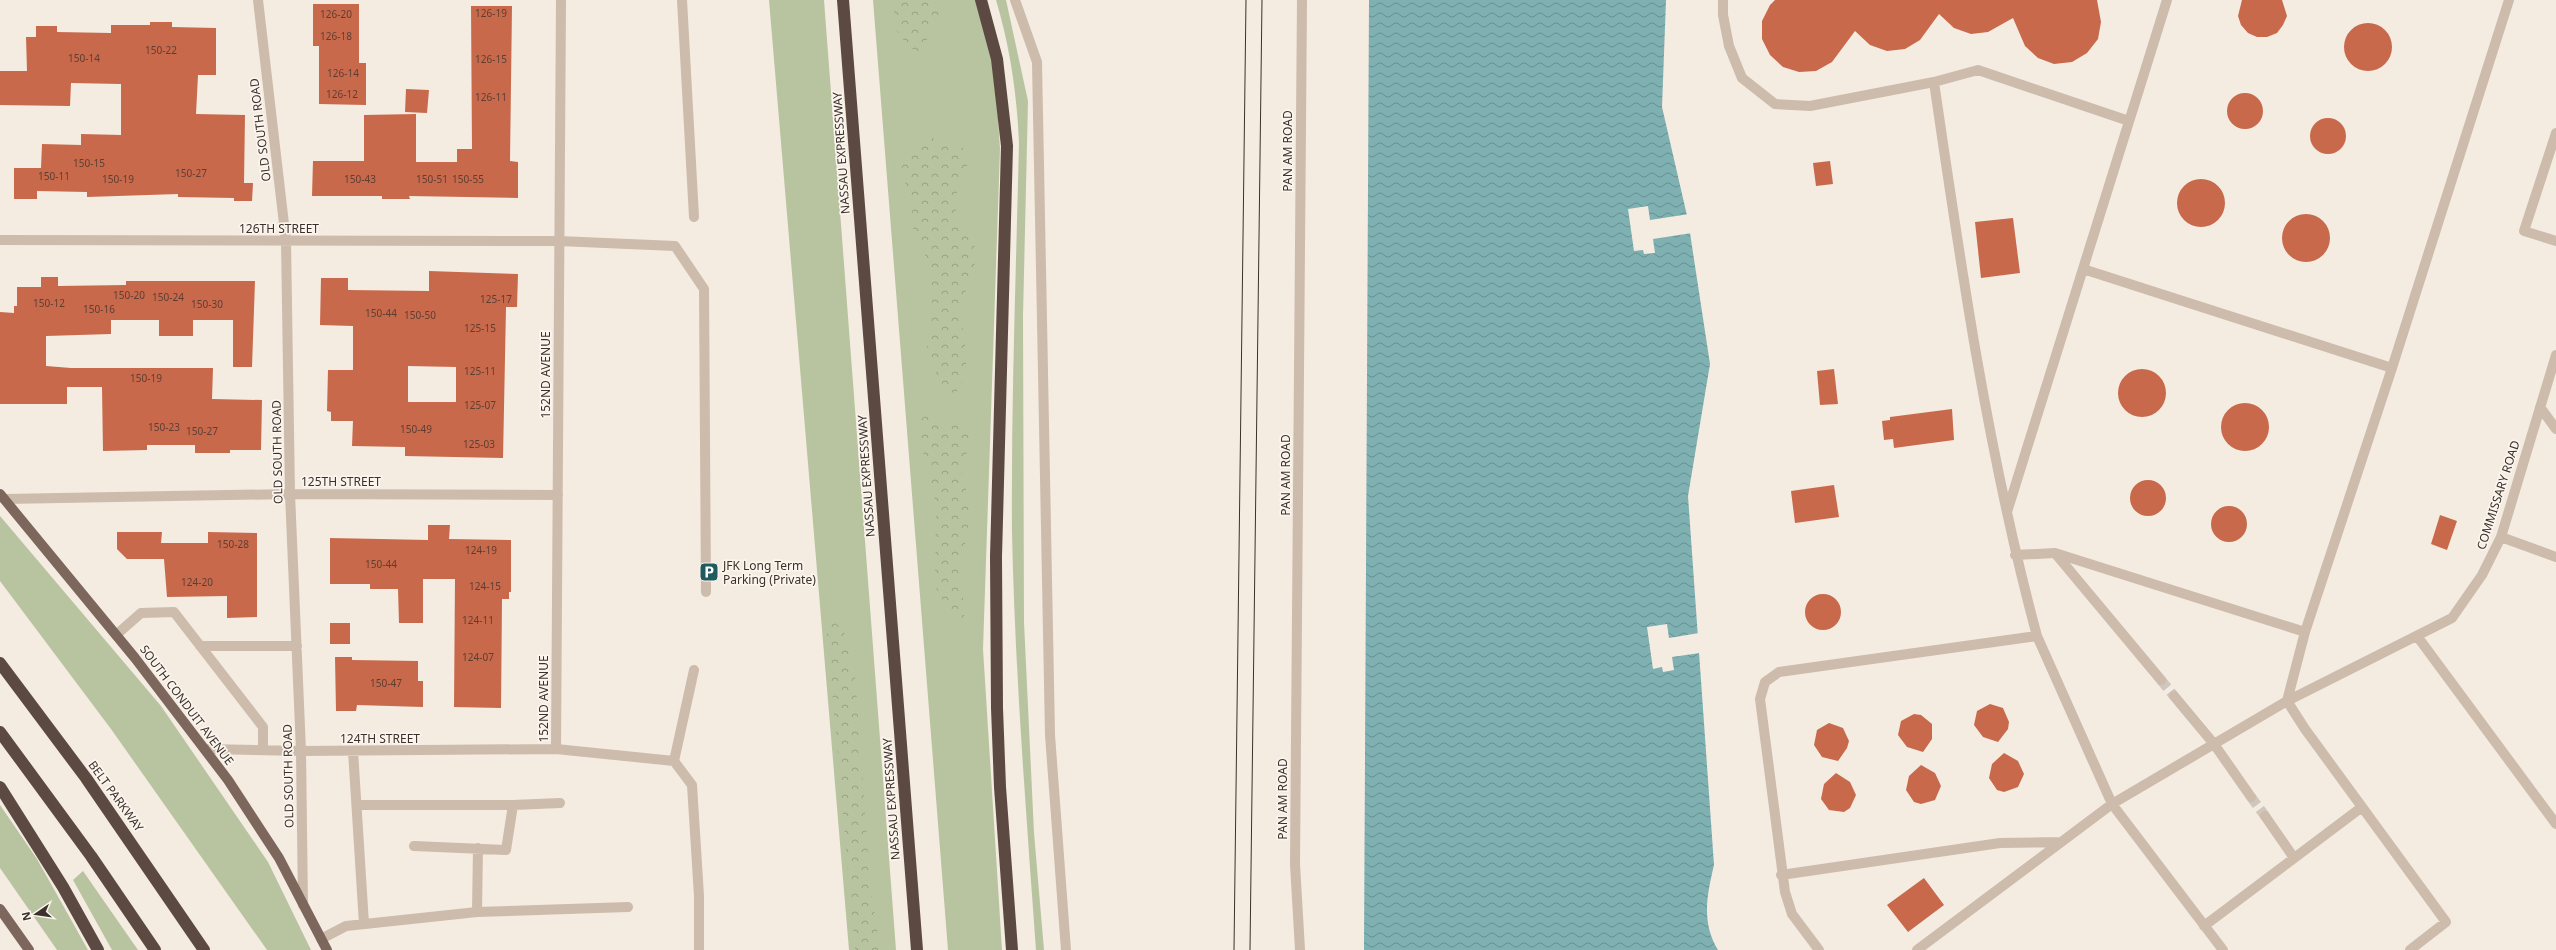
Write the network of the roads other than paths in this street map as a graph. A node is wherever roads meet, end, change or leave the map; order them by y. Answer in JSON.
{"nodes":[{"id":1,"x":258,"y":0,"type":"edge"},
{"id":2,"x":561,"y":0,"type":"edge"},
{"id":3,"x":682,"y":0,"type":"edge"},
{"id":4,"x":843,"y":0,"type":"edge"},
{"id":5,"x":981,"y":0,"type":"edge"},
{"id":6,"x":1016,"y":0,"type":"edge"},
{"id":7,"x":1302,"y":0,"type":"edge"},
{"id":8,"x":1723,"y":0,"type":"edge"},
{"id":9,"x":2167,"y":0,"type":"edge"},
{"id":10,"x":2508,"y":0,"type":"edge"},
{"id":11,"x":1934,"y":82,"type":"junction"},
{"id":12,"x":2129,"y":121,"type":"junction"},
{"id":13,"x":2556,"y":133,"type":"edge"},
{"id":14,"x":694,"y":218,"type":"dead end"},
{"id":15,"x":0,"y":240,"type":"edge"},
{"id":16,"x":286,"y":241,"type":"junction"},
{"id":17,"x":559,"y":241,"type":"junction"},
{"id":18,"x":2556,"y":241,"type":"edge"},
{"id":19,"x":2083,"y":269,"type":"junction"},
{"id":20,"x":2556,"y":355,"type":"edge"},
{"id":21,"x":2392,"y":368,"type":"junction"},
{"id":22,"x":2553,"y":375,"type":"edge"},
{"id":23,"x":2540,"y":407,"type":"junction"},
{"id":24,"x":2556,"y":429,"type":"edge"},
{"id":25,"x":290,"y":494,"type":"junction"},
{"id":26,"x":558,"y":495,"type":"junction"},
{"id":27,"x":2,"y":497,"type":"edge"},
{"id":28,"x":2006,"y":514,"type":"junction"},
{"id":29,"x":2500,"y":537,"type":"junction"},
{"id":30,"x":2055,"y":553,"type":"junction"},
{"id":31,"x":2015,"y":555,"type":"junction"},
{"id":32,"x":2556,"y":557,"type":"edge"},
{"id":33,"x":706,"y":592,"type":"dead end"},
{"id":34,"x":2305,"y":632,"type":"junction"},
{"id":35,"x":116,"y":635,"type":"junction"},
{"id":36,"x":2037,"y":636,"type":"junction"},
{"id":37,"x":2417,"y":636,"type":"junction"},
{"id":38,"x":200,"y":646,"type":"junction"},
{"id":39,"x":297,"y":646,"type":"junction"},
{"id":40,"x":0,"y":663,"type":"edge"},
{"id":41,"x":694,"y":670,"type":"dead end"},
{"id":42,"x":2161,"y":680,"type":"tunnel mouth"},
{"id":43,"x":2174,"y":696,"type":"tunnel mouth"},
{"id":44,"x":2287,"y":701,"type":"junction"},
{"id":45,"x":0,"y":732,"type":"edge"},
{"id":46,"x":2214,"y":744,"type":"junction"},
{"id":47,"x":205,"y":749,"type":"junction"},
{"id":48,"x":556,"y":749,"type":"junction"},
{"id":49,"x":264,"y":750,"type":"junction"},
{"id":50,"x":301,"y":751,"type":"junction"},
{"id":51,"x":353,"y":751,"type":"junction"},
{"id":52,"x":674,"y":761,"type":"junction"},
{"id":53,"x":0,"y":787,"type":"edge"},
{"id":54,"x":2252,"y":797,"type":"tunnel mouth"},
{"id":55,"x":560,"y":803,"type":"dead end"},
{"id":56,"x":2112,"y":804,"type":"junction"},
{"id":57,"x":357,"y":805,"type":"junction"},
{"id":58,"x":513,"y":805,"type":"junction"},
{"id":59,"x":2362,"y":807,"type":"junction"},
{"id":60,"x":2265,"y":816,"type":"tunnel mouth"},
{"id":61,"x":2556,"y":824,"type":"edge"},
{"id":62,"x":2060,"y":842,"type":"junction"},
{"id":63,"x":414,"y":846,"type":"dead end"},
{"id":64,"x":478,"y":848,"type":"junction"},
{"id":65,"x":2294,"y":858,"type":"junction"},
{"id":66,"x":1781,"y":875,"type":"junction"},
{"id":67,"x":303,"y":905,"type":"junction"},
{"id":68,"x":628,"y":907,"type":"dead end"},
{"id":69,"x":0,"y":909,"type":"edge"},
{"id":70,"x":477,"y":912,"type":"junction"},
{"id":71,"x":364,"y":924,"type":"junction"},
{"id":72,"x":2204,"y":926,"type":"junction"},
{"id":73,"x":321,"y":939,"type":"junction"},
{"id":74,"x":30,"y":950,"type":"edge"},
{"id":75,"x":98,"y":950,"type":"edge"},
{"id":76,"x":155,"y":950,"type":"edge"},
{"id":77,"x":204,"y":950,"type":"edge"},
{"id":78,"x":327,"y":950,"type":"edge"},
{"id":79,"x":699,"y":950,"type":"edge"},
{"id":80,"x":917,"y":950,"type":"edge"},
{"id":81,"x":1012,"y":950,"type":"edge"},
{"id":82,"x":1066,"y":950,"type":"edge"},
{"id":83,"x":1300,"y":950,"type":"edge"},
{"id":84,"x":1819,"y":950,"type":"edge"},
{"id":85,"x":1917,"y":950,"type":"edge"},
{"id":86,"x":2223,"y":950,"type":"edge"},
{"id":87,"x":2410,"y":950,"type":"edge"}],
"edges":[{"from":1,"to":16,"type":"street","name":"OLD SOUTH ROAD"},
{"from":2,"to":17,"type":"street","name":"152ND AVENUE"},
{"from":3,"to":14,"type":"street"},
{"from":4,"to":80,"type":"highway","name":"NASSAU EXPRESSWAY"},
{"from":5,"to":81,"type":"highway"},
{"from":6,"to":82,"type":"street"},
{"from":7,"to":83,"type":"street","name":"PAN AM ROAD"},
{"from":8,"to":11,"type":"street"},
{"from":9,"to":12,"type":"street"},
{"from":10,"to":21,"type":"street"},
{"from":11,"to":12,"type":"street"},
{"from":11,"to":28,"type":"street"},
{"from":12,"to":19,"type":"street"},
{"from":13,"to":18,"type":"street"},
{"from":15,"to":16,"type":"street","name":"126TH STREET"},
{"from":16,"to":17,"type":"street","name":"126TH STREET"},
{"from":16,"to":25,"type":"street","name":"OLD SOUTH ROAD"},
{"from":17,"to":26,"type":"street","name":"152ND AVENUE"},
{"from":17,"to":33,"type":"street","name":"126TH STREET"},
{"from":19,"to":21,"type":"street"},
{"from":19,"to":28,"type":"street"},
{"from":20,"to":22,"type":"street","name":"COMMISSARY ROAD"},
{"from":21,"to":34,"type":"street"},
{"from":22,"to":23,"type":"street","name":"COMMISSARY ROAD"},
{"from":23,"to":24,"type":"street"},
{"from":23,"to":29,"type":"street","name":"COMMISSARY ROAD"},
{"from":25,"to":26,"type":"street","name":"125TH STREET"},
{"from":25,"to":27,"type":"street","name":"125TH STREET"},
{"from":25,"to":39,"type":"street","name":"OLD SOUTH ROAD"},
{"from":26,"to":48,"type":"street","name":"152ND AVENUE"},
{"from":27,"to":35,"type":"main road","name":"SOUTH CONDUIT AVENUE"},
{"from":28,"to":31,"type":"street"},
{"from":29,"to":32,"type":"street"},
{"from":29,"to":37,"type":"street","name":"COMMISSARY ROAD"},
{"from":30,"to":31,"type":"street"},
{"from":30,"to":34,"type":"street"},
{"from":30,"to":42,"type":"street"},
{"from":31,"to":36,"type":"street"},
{"from":34,"to":44,"type":"street"},
{"from":35,"to":38,"type":"street"},
{"from":35,"to":47,"type":"main road","name":"SOUTH CONDUIT AVENUE"},
{"from":36,"to":56,"type":"street"},
{"from":36,"to":66,"type":"street"},
{"from":37,"to":44,"type":"street","name":"COMMISSARY ROAD"},
{"from":37,"to":61,"type":"street"},
{"from":38,"to":39,"type":"street"},
{"from":38,"to":49,"type":"street"},
{"from":39,"to":50,"type":"street","name":"OLD SOUTH ROAD"},
{"from":40,"to":77,"type":"highway","name":"BELT PARKWAY"},
{"from":41,"to":52,"type":"street"},
{"from":43,"to":46,"type":"street"},
{"from":44,"to":46,"type":"street","name":"COMMISSARY ROAD"},
{"from":44,"to":59,"type":"street"},
{"from":45,"to":76,"type":"highway"},
{"from":46,"to":54,"type":"street"},
{"from":46,"to":56,"type":"street","name":"COMMISSARY ROAD"},
{"from":47,"to":49,"type":"street","name":"124TH STREET"},
{"from":47,"to":67,"type":"main road","name":"SOUTH CONDUIT AVENUE"},
{"from":48,"to":51,"type":"street","name":"124TH STREET"},
{"from":48,"to":52,"type":"street","name":"124TH STREET"},
{"from":49,"to":50,"type":"street","name":"124TH STREET"},
{"from":50,"to":51,"type":"street","name":"124TH STREET"},
{"from":50,"to":67,"type":"street","name":"OLD SOUTH ROAD"},
{"from":51,"to":57,"type":"street"},
{"from":52,"to":79,"type":"street"},
{"from":53,"to":75,"type":"highway"},
{"from":55,"to":58,"type":"street"},
{"from":56,"to":62,"type":"street","name":"COMMISSARY ROAD"},
{"from":56,"to":72,"type":"street"},
{"from":57,"to":58,"type":"street"},
{"from":57,"to":71,"type":"street"},
{"from":58,"to":64,"type":"street"},
{"from":59,"to":65,"type":"street"},
{"from":59,"to":87,"type":"street"},
{"from":60,"to":65,"type":"street"},
{"from":62,"to":66,"type":"street"},
{"from":62,"to":85,"type":"street","name":"COMMISSARY ROAD"},
{"from":63,"to":64,"type":"street"},
{"from":64,"to":70,"type":"street"},
{"from":65,"to":72,"type":"street"},
{"from":66,"to":84,"type":"street"},
{"from":67,"to":73,"type":"main road","name":"SOUTH CONDUIT AVENUE"},
{"from":68,"to":70,"type":"street"},
{"from":69,"to":74,"type":"main road"},
{"from":70,"to":71,"type":"street"},
{"from":71,"to":73,"type":"street"},
{"from":72,"to":86,"type":"street"},
{"from":73,"to":78,"type":"main road","name":"SOUTH CONDUIT AVENUE"}]}
